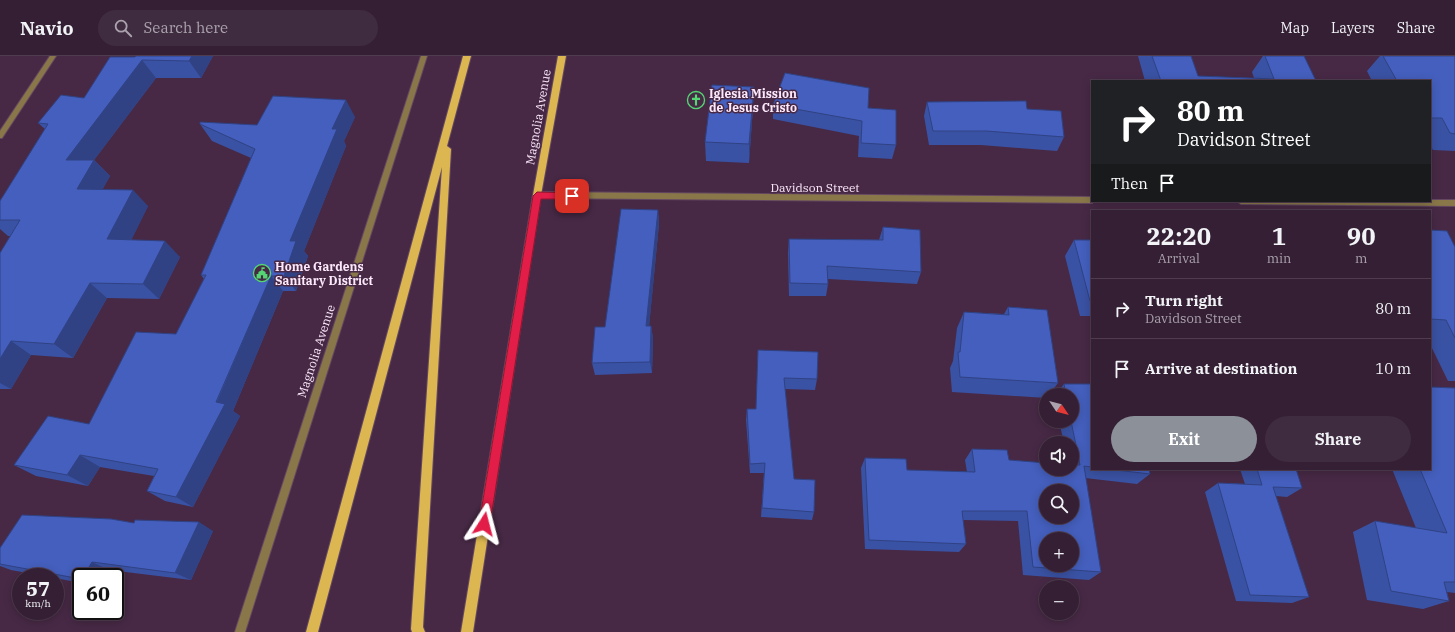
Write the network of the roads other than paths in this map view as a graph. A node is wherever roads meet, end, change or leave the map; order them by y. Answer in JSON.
{"nodes":[{"id":1,"x":53,"y":56,"type":"edge"},
{"id":2,"x":424,"y":56,"type":"edge"},
{"id":3,"x":467,"y":56,"type":"edge"},
{"id":4,"x":562,"y":56,"type":"edge"},
{"id":5,"x":448,"y":127,"type":"junction"},
{"id":6,"x":0,"y":136,"type":"edge"},
{"id":7,"x":537,"y":196,"type":"junction"},
{"id":8,"x":1091,"y":200,"type":"edge"},
{"id":9,"x":1348,"y":202,"type":"edge"},
{"id":10,"x":1455,"y":203,"type":"edge"},
{"id":11,"x":240,"y":632,"type":"edge"},
{"id":12,"x":312,"y":632,"type":"edge"},
{"id":13,"x":419,"y":632,"type":"edge"},
{"id":14,"x":467,"y":632,"type":"edge"}],
"edges":[{"from":1,"to":6,"type":"street"},
{"from":2,"to":11,"type":"street","name":"Magnolia Avenue"},
{"from":3,"to":5,"type":"main road"},
{"from":4,"to":7,"type":"main road","name":"Magnolia Avenue"},
{"from":5,"to":12,"type":"main road"},
{"from":5,"to":13,"type":"main road"},
{"from":7,"to":8,"type":"street","name":"Davidson Street"},
{"from":7,"to":14,"type":"main road","name":"Magnolia Avenue"},
{"from":9,"to":10,"type":"street"}]}
